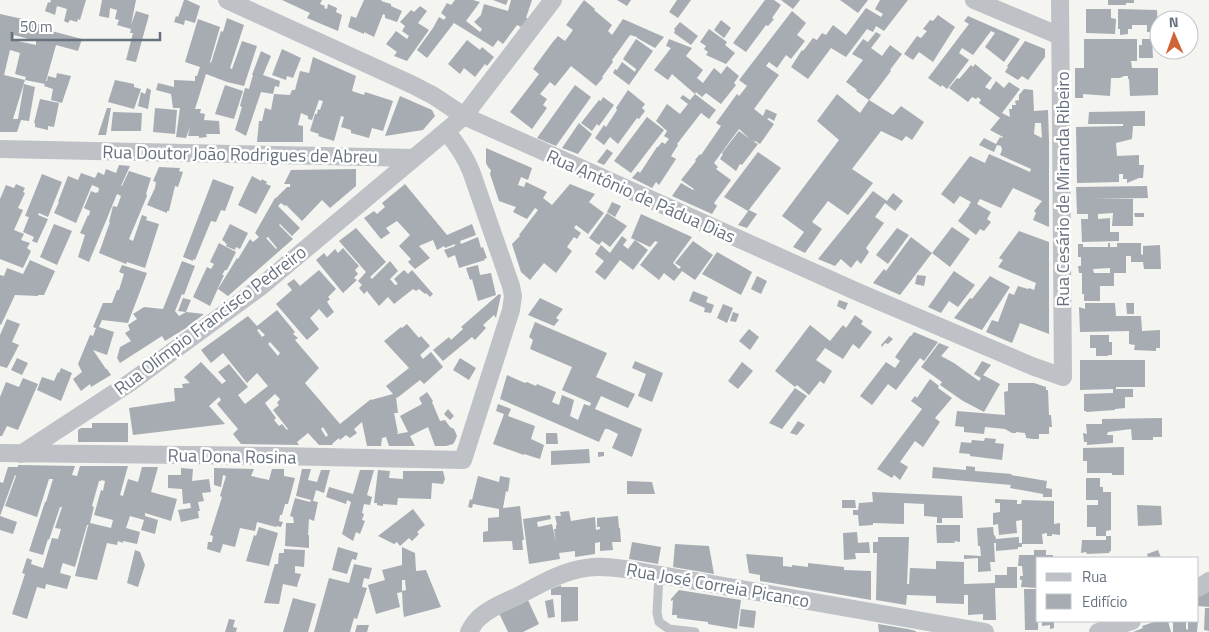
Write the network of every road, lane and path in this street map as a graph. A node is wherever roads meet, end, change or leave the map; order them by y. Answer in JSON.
{"nodes":[{"id":1,"x":227,"y":0,"type":"edge"},
{"id":2,"x":553,"y":0,"type":"edge"},
{"id":3,"x":974,"y":0,"type":"edge"},
{"id":4,"x":1060,"y":0,"type":"edge"},
{"id":5,"x":247,"y":4,"type":"edge"},
{"id":6,"x":1060,"y":36,"type":"junction"},
{"id":7,"x":464,"y":116,"type":"junction"},
{"id":8,"x":446,"y":131,"type":"junction"},
{"id":9,"x":0,"y":149,"type":"edge"},
{"id":10,"x":414,"y":158,"type":"junction"},
{"id":11,"x":1063,"y":377,"type":"joint"},
{"id":12,"x":0,"y":453,"type":"edge"},
{"id":13,"x":21,"y":454,"type":"junction"},
{"id":14,"x":659,"y":575,"type":"junction"},
{"id":15,"x":1129,"y":622,"type":"edge"},
{"id":16,"x":469,"y":632,"type":"edge"},
{"id":17,"x":695,"y":632,"type":"edge"},
{"id":18,"x":985,"y":632,"type":"edge"},
{"id":19,"x":1098,"y":632,"type":"edge"}],
"edges":[{"from":1,"to":5,"type":"street","name":"Rua Antônio de Pádua Dias"},
{"from":2,"to":7,"type":"street"},
{"from":3,"to":6,"type":"street"},
{"from":4,"to":6,"type":"street","name":"Rua Cesário de Miranda Ribeiro"},
{"from":5,"to":7,"type":"street","name":"Rua Antônio de Pádua Dias"},
{"from":6,"to":11,"type":"street","name":"Rua Cesário de Miranda Ribeiro"},
{"from":7,"to":8,"type":"street"},
{"from":7,"to":11,"type":"street","name":"Rua Antônio de Pádua Dias"},
{"from":8,"to":10,"type":"street"},
{"from":8,"to":13,"type":"street","name":"Rua Dona Rosina"},
{"from":9,"to":10,"type":"street","name":"Rua Doutor João Rodrigues de Abreu"},
{"from":10,"to":13,"type":"street","name":"Rua Olímpio Francisco Pedreiro"},
{"from":12,"to":13,"type":"street","name":"Rua Dona Rosina"},
{"from":14,"to":16,"type":"street","name":"Rua José Correia Picanco"},
{"from":14,"to":17,"type":"lane"},
{"from":14,"to":18,"type":"street","name":"Rua José Correia Picanco"},
{"from":15,"to":19,"type":"street"}]}
